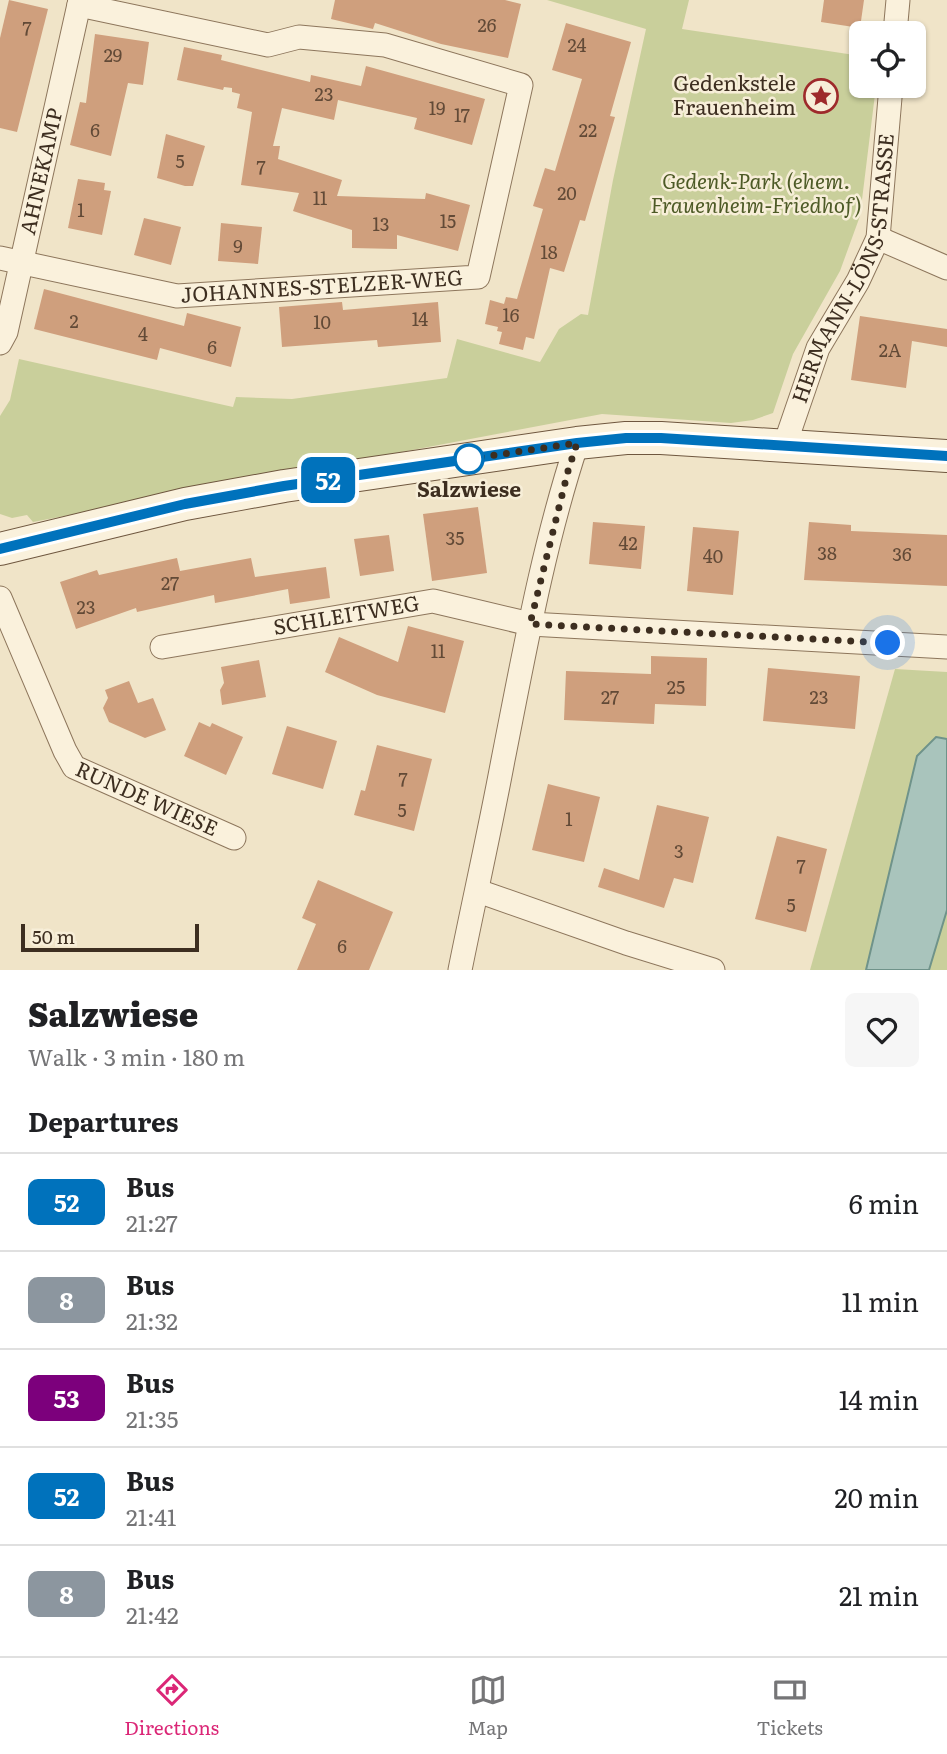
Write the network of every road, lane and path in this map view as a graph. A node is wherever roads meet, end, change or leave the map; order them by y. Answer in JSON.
{"nodes":[{"id":1,"x":898,"y":0,"type":"edge"},
{"id":2,"x":79,"y":3,"type":"edge"},
{"id":3,"x":896,"y":21,"type":"edge"},
{"id":4,"x":890,"y":98,"type":"edge"},
{"id":5,"x":878,"y":238,"type":"junction"},
{"id":6,"x":11,"y":260,"type":"edge"},
{"id":7,"x":947,"y":268,"type":"edge"},
{"id":8,"x":0,"y":343,"type":"edge"},
{"id":9,"x":577,"y":443,"type":"junction"},
{"id":10,"x":784,"y":447,"type":"junction"},
{"id":11,"x":947,"y":456,"type":"edge"},
{"id":12,"x":0,"y":549,"type":"edge"},
{"id":13,"x":0,"y":598,"type":"edge"},
{"id":14,"x":530,"y":624,"type":"junction"},
{"id":15,"x":947,"y":646,"type":"edge"},
{"id":16,"x":162,"y":647,"type":"dead end"},
{"id":17,"x":234,"y":838,"type":"dead end"},
{"id":18,"x":478,"y":891,"type":"junction"},
{"id":19,"x":460,"y":970,"type":"edge"},
{"id":20,"x":713,"y":970,"type":"edge"}],
"edges":[{"from":1,"to":3,"type":"street"},
{"from":2,"to":6,"type":"street","name":"AHNEKAMP"},
{"from":2,"to":6,"type":"street","name":"JOHANNES-STELZER-WEG"},
{"from":4,"to":5,"type":"street","name":"HERMANN-LÖNS-STRASSE"},
{"from":5,"to":7,"type":"street"},
{"from":5,"to":10,"type":"street","name":"HERMANN-LÖNS-STRASSE"},
{"from":6,"to":8,"type":"street","name":"AHNEKAMP"},
{"from":9,"to":10,"type":"main road"},
{"from":9,"to":12,"type":"main road"},
{"from":9,"to":14,"type":"street"},
{"from":10,"to":11,"type":"main road"},
{"from":13,"to":17,"type":"street","name":"RUNDE WIESE"},
{"from":14,"to":15,"type":"street"},
{"from":14,"to":16,"type":"street","name":"SCHLEITWEG"},
{"from":14,"to":18,"type":"street"},
{"from":18,"to":19,"type":"street"},
{"from":18,"to":20,"type":"street"}]}
